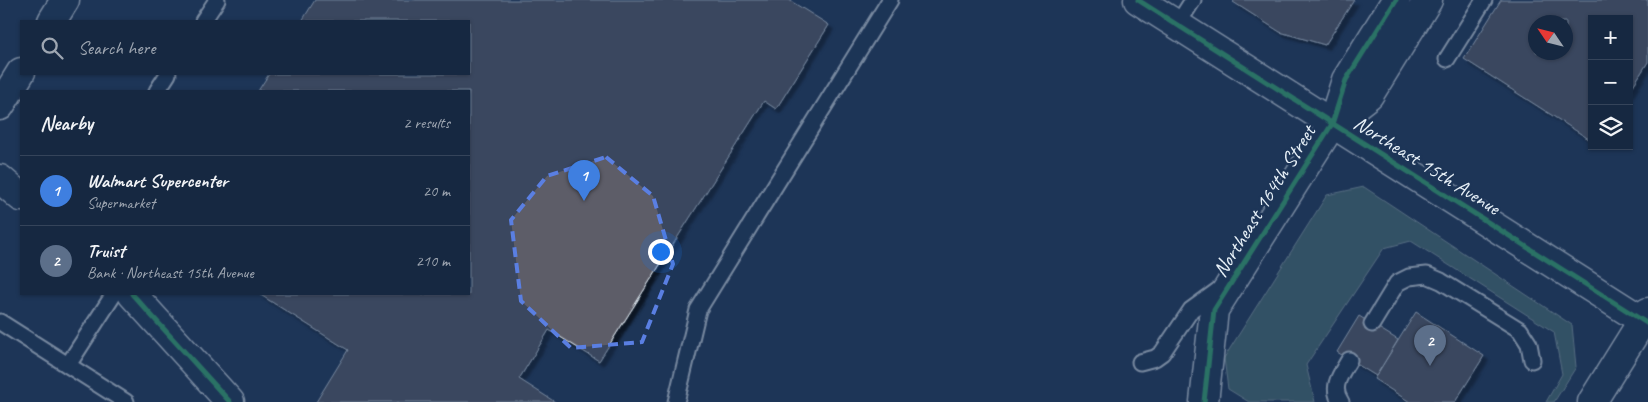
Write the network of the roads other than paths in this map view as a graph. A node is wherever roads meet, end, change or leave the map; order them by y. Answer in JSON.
{"nodes":[{"id":1,"x":65,"y":0,"type":"edge"},
{"id":2,"x":217,"y":0,"type":"edge"},
{"id":3,"x":890,"y":0,"type":"edge"},
{"id":4,"x":1138,"y":0,"type":"edge"},
{"id":5,"x":1193,"y":0,"type":"edge"},
{"id":6,"x":1396,"y":0,"type":"edge"},
{"id":7,"x":1428,"y":0,"type":"edge"},
{"id":8,"x":1484,"y":0,"type":"edge"},
{"id":9,"x":53,"y":20,"type":"edge"},
{"id":10,"x":204,"y":20,"type":"edge"},
{"id":11,"x":1177,"y":25,"type":"junction"},
{"id":12,"x":1447,"y":59,"type":"dead end"},
{"id":13,"x":20,"y":74,"type":"edge"},
{"id":14,"x":167,"y":75,"type":"edge"},
{"id":15,"x":158,"y":90,"type":"edge"},
{"id":16,"x":0,"y":106,"type":"edge"},
{"id":17,"x":1332,"y":124,"type":"junction"},
{"id":18,"x":0,"y":179,"type":"edge"},
{"id":19,"x":20,"y":196,"type":"edge"},
{"id":20,"x":1233,"y":280,"type":"junction"},
{"id":21,"x":113,"y":295,"type":"edge"},
{"id":22,"x":133,"y":295,"type":"edge"},
{"id":23,"x":1646,"y":319,"type":"edge"},
{"id":24,"x":0,"y":322,"type":"edge"},
{"id":25,"x":1372,"y":324,"type":"dead end"},
{"id":26,"x":1349,"y":360,"type":"dead end"},
{"id":27,"x":1532,"y":360,"type":"dead end"},
{"id":28,"x":1140,"y":362,"type":"dead end"},
{"id":29,"x":68,"y":365,"type":"junction"},
{"id":30,"x":126,"y":402,"type":"edge"},
{"id":31,"x":230,"y":402,"type":"edge"},
{"id":32,"x":676,"y":402,"type":"edge"},
{"id":33,"x":1204,"y":402,"type":"edge"},
{"id":34,"x":1342,"y":402,"type":"edge"},
{"id":35,"x":1592,"y":402,"type":"edge"}],
"edges":[{"from":1,"to":9,"type":"street"},
{"from":2,"to":10,"type":"lane"},
{"from":3,"to":32,"type":"lane"},
{"from":4,"to":11,"type":"street","name":"Northeast 15th Avenue"},
{"from":5,"to":11,"type":"lane"},
{"from":6,"to":17,"type":"street","name":"Northeast 164th Street"},
{"from":7,"to":17,"type":"street","name":"Northeast 164th Street"},
{"from":8,"to":12,"type":"lane"},
{"from":11,"to":17,"type":"street","name":"Northeast 15th Avenue"},
{"from":13,"to":16,"type":"street"},
{"from":14,"to":15,"type":"lane"},
{"from":17,"to":20,"type":"street","name":"Northeast 164th Street"},
{"from":17,"to":23,"type":"street","name":"Northeast 15th Avenue"},
{"from":18,"to":19,"type":"street"},
{"from":20,"to":28,"type":"lane"},
{"from":20,"to":33,"type":"street","name":"Northeast 164th Street"},
{"from":21,"to":29,"type":"lane"},
{"from":22,"to":31,"type":"street"},
{"from":23,"to":35,"type":"street"},
{"from":24,"to":29,"type":"lane"},
{"from":25,"to":27,"type":"lane"},
{"from":26,"to":34,"type":"lane"},
{"from":29,"to":30,"type":"lane"}]}
